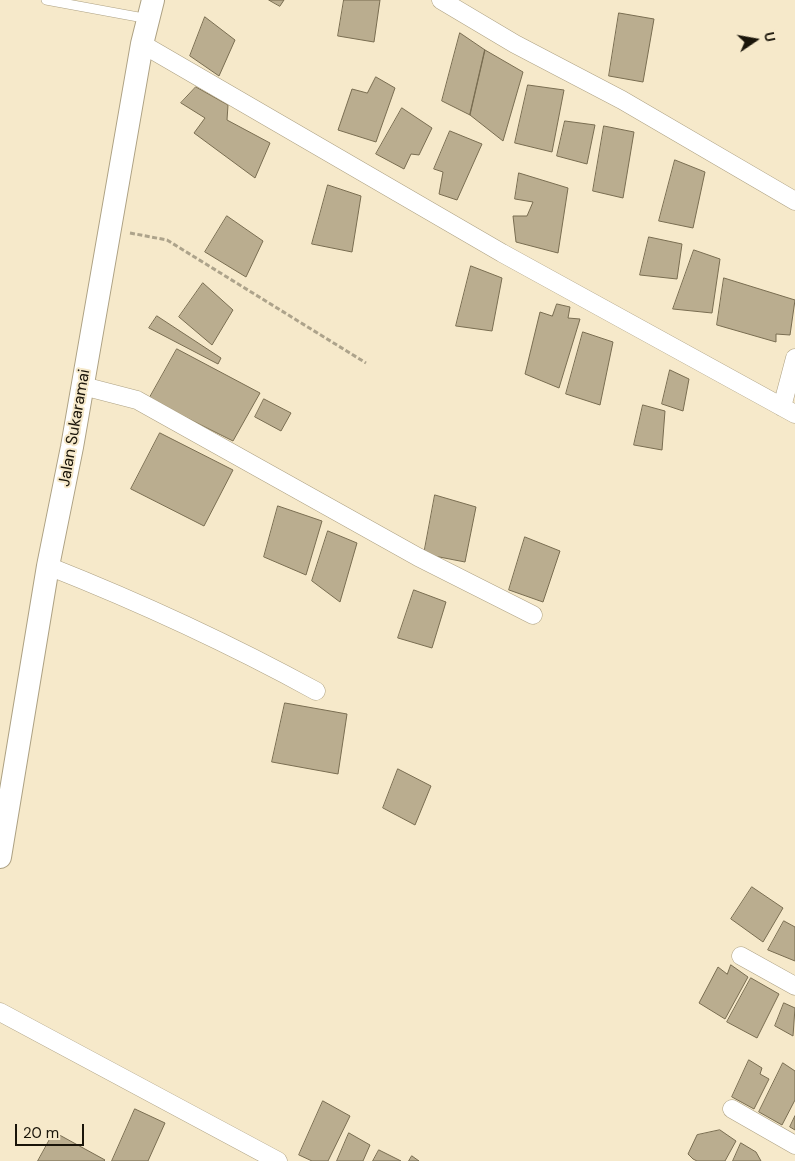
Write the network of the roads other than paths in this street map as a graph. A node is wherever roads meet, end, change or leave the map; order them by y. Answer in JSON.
{"nodes":[{"id":1,"x":46,"y":0,"type":"edge"},
{"id":2,"x":441,"y":0,"type":"edge"},
{"id":3,"x":151,"y":10,"type":"edge"},
{"id":4,"x":142,"y":44,"type":"junction"},
{"id":5,"x":795,"y":201,"type":"edge"},
{"id":6,"x":795,"y":358,"type":"edge"},
{"id":7,"x":83,"y":386,"type":"junction"},
{"id":8,"x":788,"y":410,"type":"edge"},
{"id":9,"x":48,"y":566,"type":"junction"},
{"id":10,"x":533,"y":616,"type":"dead end"},
{"id":11,"x":316,"y":692,"type":"dead end"},
{"id":12,"x":0,"y":857,"type":"edge"},
{"id":13,"x":741,"y":956,"type":"dead end"},
{"id":14,"x":795,"y":986,"type":"edge"},
{"id":15,"x":0,"y":1012,"type":"edge"},
{"id":16,"x":732,"y":1110,"type":"dead end"},
{"id":17,"x":795,"y":1145,"type":"edge"},
{"id":18,"x":278,"y":1161,"type":"edge"}],
"edges":[{"from":1,"to":3,"type":"lane"},
{"from":2,"to":5,"type":"street"},
{"from":3,"to":4,"type":"street","name":"Jalan Sukaramai"},
{"from":4,"to":7,"type":"street","name":"Jalan Sukaramai"},
{"from":4,"to":8,"type":"street"},
{"from":6,"to":8,"type":"street"},
{"from":7,"to":9,"type":"street","name":"Jalan Sukaramai"},
{"from":7,"to":10,"type":"street"},
{"from":9,"to":11,"type":"street"},
{"from":9,"to":12,"type":"street","name":"Jalan Sukaramai"},
{"from":13,"to":14,"type":"street"},
{"from":15,"to":18,"type":"street"},
{"from":16,"to":17,"type":"street"}]}
